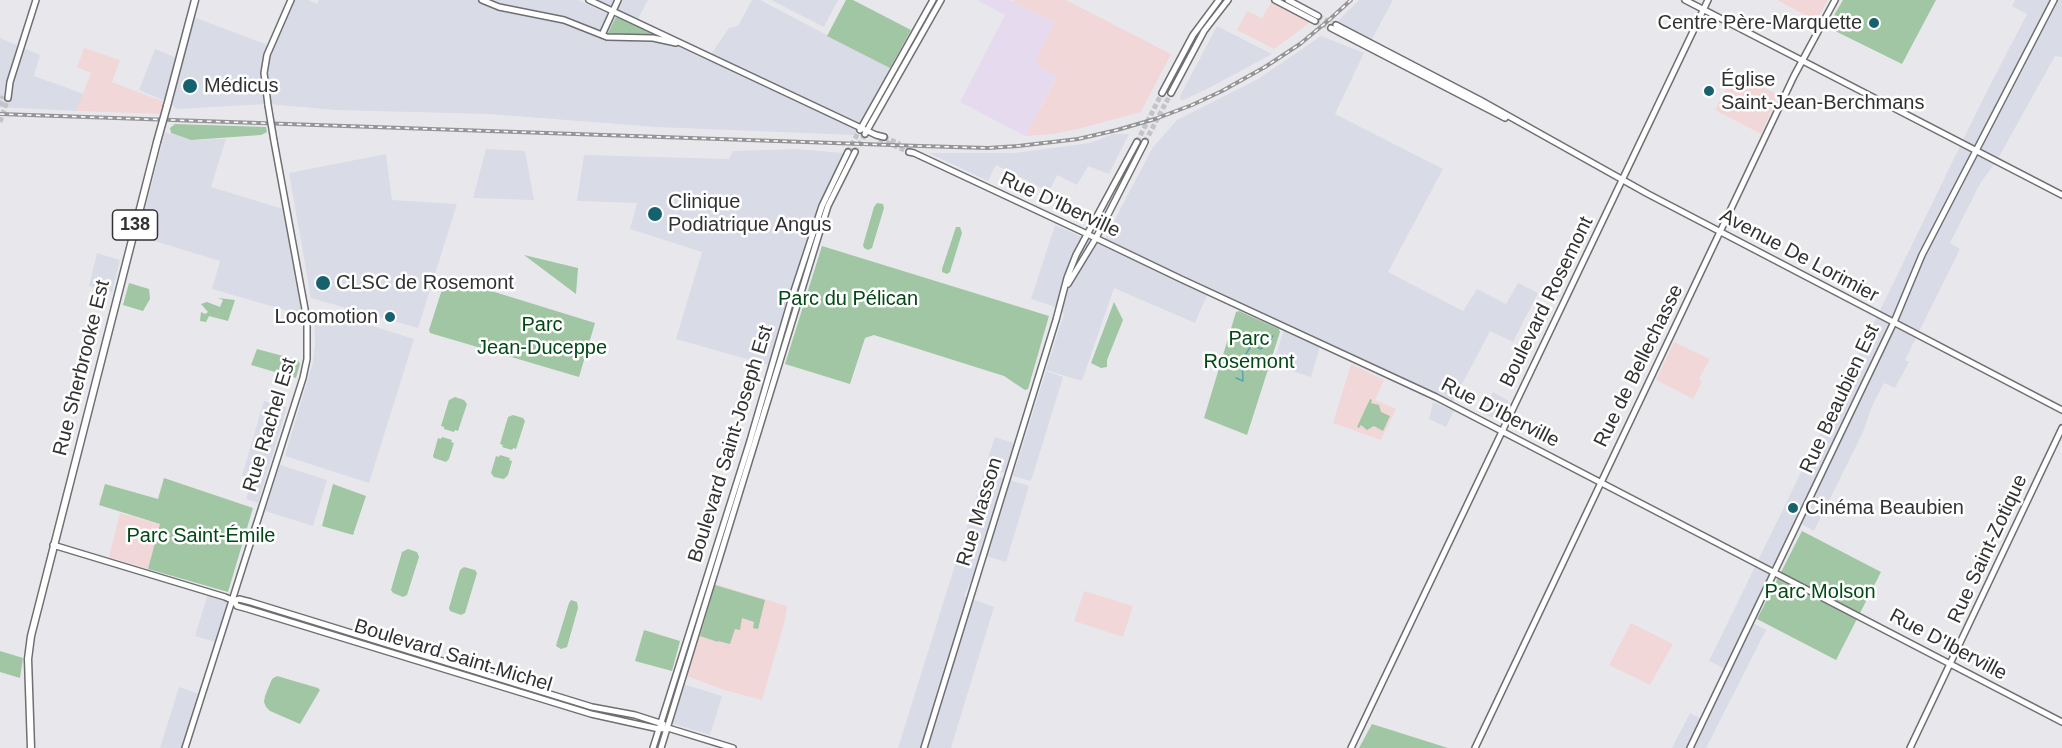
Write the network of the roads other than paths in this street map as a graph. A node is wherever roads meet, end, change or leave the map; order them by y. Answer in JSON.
{"nodes":[{"id":1,"x":36,"y":0,"type":"edge"},
{"id":2,"x":195,"y":0,"type":"edge"},
{"id":3,"x":291,"y":0,"type":"edge"},
{"id":4,"x":482,"y":0,"type":"edge"},
{"id":5,"x":589,"y":0,"type":"edge"},
{"id":6,"x":618,"y":0,"type":"edge"},
{"id":7,"x":933,"y":0,"type":"edge"},
{"id":8,"x":940,"y":0,"type":"edge"},
{"id":9,"x":1218,"y":0,"type":"edge"},
{"id":10,"x":1228,"y":0,"type":"edge"},
{"id":11,"x":1275,"y":0,"type":"edge"},
{"id":12,"x":1288,"y":0,"type":"edge"},
{"id":13,"x":1685,"y":0,"type":"edge"},
{"id":14,"x":1708,"y":0,"type":"edge"},
{"id":15,"x":1835,"y":0,"type":"edge"},
{"id":16,"x":2054,"y":0,"type":"edge"},
{"id":17,"x":1703,"y":9,"type":"junction"},
{"id":18,"x":612,"y":10,"type":"junction"},
{"id":19,"x":1333,"y":26,"type":"tunnel mouth"},
{"id":20,"x":602,"y":35,"type":"junction"},
{"id":21,"x":687,"y":46,"type":"junction"},
{"id":22,"x":1802,"y":60,"type":"junction"},
{"id":23,"x":1162,"y":93,"type":"tunnel mouth"},
{"id":24,"x":1171,"y":93,"type":"tunnel mouth"},
{"id":25,"x":5,"y":97,"type":"tunnel mouth"},
{"id":26,"x":863,"y":131,"type":"junction"},
{"id":27,"x":880,"y":137,"type":"tunnel mouth"},
{"id":28,"x":1137,"y":142,"type":"tunnel mouth"},
{"id":29,"x":1145,"y":142,"type":"tunnel mouth"},
{"id":30,"x":1976,"y":151,"type":"junction"},
{"id":31,"x":848,"y":152,"type":"tunnel mouth"},
{"id":32,"x":855,"y":152,"type":"tunnel mouth"},
{"id":33,"x":912,"y":152,"type":"tunnel mouth"},
{"id":34,"x":1622,"y":179,"type":"junction"},
{"id":35,"x":2062,"y":195,"type":"edge"},
{"id":36,"x":1720,"y":232,"type":"junction"},
{"id":37,"x":1089,"y":234,"type":"junction"},
{"id":38,"x":1096,"y":238,"type":"junction"},
{"id":39,"x":1067,"y":285,"type":"junction"},
{"id":40,"x":1894,"y":322,"type":"junction"},
{"id":41,"x":2062,"y":410,"type":"edge"},
{"id":42,"x":2062,"y":428,"type":"edge"},
{"id":43,"x":1503,"y":430,"type":"junction"},
{"id":44,"x":1601,"y":481,"type":"junction"},
{"id":45,"x":53,"y":544,"type":"junction"},
{"id":46,"x":1774,"y":572,"type":"junction"},
{"id":47,"x":233,"y":600,"type":"junction"},
{"id":48,"x":1950,"y":664,"type":"junction"},
{"id":49,"x":661,"y":722,"type":"junction"},
{"id":50,"x":2062,"y":722,"type":"edge"},
{"id":51,"x":668,"y":728,"type":"junction"},
{"id":52,"x":659,"y":729,"type":"junction"},
{"id":53,"x":31,"y":748,"type":"edge"},
{"id":54,"x":186,"y":748,"type":"edge"},
{"id":55,"x":653,"y":748,"type":"edge"},
{"id":56,"x":661,"y":748,"type":"edge"},
{"id":57,"x":733,"y":748,"type":"edge"},
{"id":58,"x":924,"y":748,"type":"edge"},
{"id":59,"x":1351,"y":748,"type":"edge"},
{"id":60,"x":1475,"y":748,"type":"edge"},
{"id":61,"x":1690,"y":748,"type":"edge"},
{"id":62,"x":1910,"y":748,"type":"edge"}],
"edges":[{"from":1,"to":25,"type":"main road"},
{"from":2,"to":45,"type":"main road","name":"Rue Sherbrooke Est","number":"138","bridge":true},
{"from":3,"to":47,"type":"main road","name":"Rue Rachel Est","bridge":true},
{"from":4,"to":20,"type":"main road"},
{"from":5,"to":18,"type":"main road"},
{"from":6,"to":18,"type":"main road"},
{"from":7,"to":26,"type":"main road"},
{"from":8,"to":26,"type":"main road"},
{"from":9,"to":23,"type":"main road"},
{"from":10,"to":24,"type":"main road"},
{"from":11,"to":12,"type":"main road"},
{"from":13,"to":17,"type":"main road"},
{"from":14,"to":17,"type":"main road","name":"Boulevard Rosemont"},
{"from":15,"to":22,"type":"main road","name":"Rue de Bellechasse"},
{"from":16,"to":30,"type":"main road","name":"Rue Beaubien Est"},
{"from":17,"to":22,"type":"main road"},
{"from":17,"to":34,"type":"main road","name":"Boulevard Rosemont"},
{"from":18,"to":20,"type":"main road"},
{"from":18,"to":21,"type":"main road"},
{"from":19,"to":34,"type":"main road","name":"Avenue De Lorimier"},
{"from":20,"to":21,"type":"main road"},
{"from":21,"to":26,"type":"main road"},
{"from":22,"to":30,"type":"main road"},
{"from":22,"to":36,"type":"main road","name":"Rue de Bellechasse"},
{"from":26,"to":27,"type":"main road"},
{"from":28,"to":37,"type":"main road","name":"Rue Masson"},
{"from":29,"to":38,"type":"main road","name":"Rue Masson"},
{"from":30,"to":35,"type":"main road"},
{"from":30,"to":40,"type":"main road","name":"Rue Beaubien Est"},
{"from":31,"to":49,"type":"main road","name":"Boulevard Saint-Joseph Est"},
{"from":32,"to":51,"type":"main road","name":"Boulevard Saint-Joseph Est"},
{"from":33,"to":37,"type":"main road","name":"Rue D'Iberville"},
{"from":34,"to":36,"type":"main road","name":"Avenue De Lorimier"},
{"from":34,"to":43,"type":"main road","name":"Boulevard Rosemont"},
{"from":36,"to":40,"type":"main road","name":"Avenue De Lorimier"},
{"from":36,"to":44,"type":"main road","name":"Rue de Bellechasse"},
{"from":37,"to":38,"type":"main road","name":"Rue D'Iberville"},
{"from":37,"to":39,"type":"main road","name":"Rue Masson"},
{"from":38,"to":39,"type":"main road","name":"Rue Masson"},
{"from":38,"to":43,"type":"main road","name":"Rue D'Iberville"},
{"from":39,"to":58,"type":"main road","name":"Rue Masson"},
{"from":40,"to":41,"type":"main road","name":"Avenue De Lorimier"},
{"from":40,"to":46,"type":"main road","name":"Rue Beaubien Est"},
{"from":42,"to":48,"type":"main road","name":"Rue Saint-Zotique"},
{"from":43,"to":44,"type":"main road","name":"Rue D'Iberville"},
{"from":43,"to":59,"type":"main road","name":"Boulevard Rosemont"},
{"from":44,"to":46,"type":"main road","name":"Rue D'Iberville"},
{"from":44,"to":60,"type":"main road","name":"Rue de Bellechasse"},
{"from":45,"to":47,"type":"main road"},
{"from":45,"to":53,"type":"main road","name":"Rue Sherbrooke Est","number":"138"},
{"from":46,"to":48,"type":"main road","name":"Rue D'Iberville"},
{"from":46,"to":61,"type":"main road","name":"Rue Beaubien Est"},
{"from":47,"to":49,"type":"main road","name":"Boulevard Saint-Michel"},
{"from":47,"to":52,"type":"main road","name":"Boulevard Saint-Michel"},
{"from":47,"to":54,"type":"main road","name":"Rue Rachel Est"},
{"from":48,"to":50,"type":"main road","name":"Rue D'Iberville"},
{"from":48,"to":62,"type":"main road","name":"Rue Saint-Zotique"},
{"from":49,"to":51,"type":"main road","name":"Boulevard Saint-Michel"},
{"from":49,"to":52,"type":"main road","name":"Boulevard Saint-Joseph Est"},
{"from":51,"to":52,"type":"main road","name":"Boulevard Saint-Michel"},
{"from":51,"to":56,"type":"main road","name":"Boulevard Saint-Joseph Est"},
{"from":51,"to":57,"type":"main road","name":"Boulevard Saint-Michel"},
{"from":52,"to":55,"type":"main road","name":"Boulevard Saint-Joseph Est"}]}
